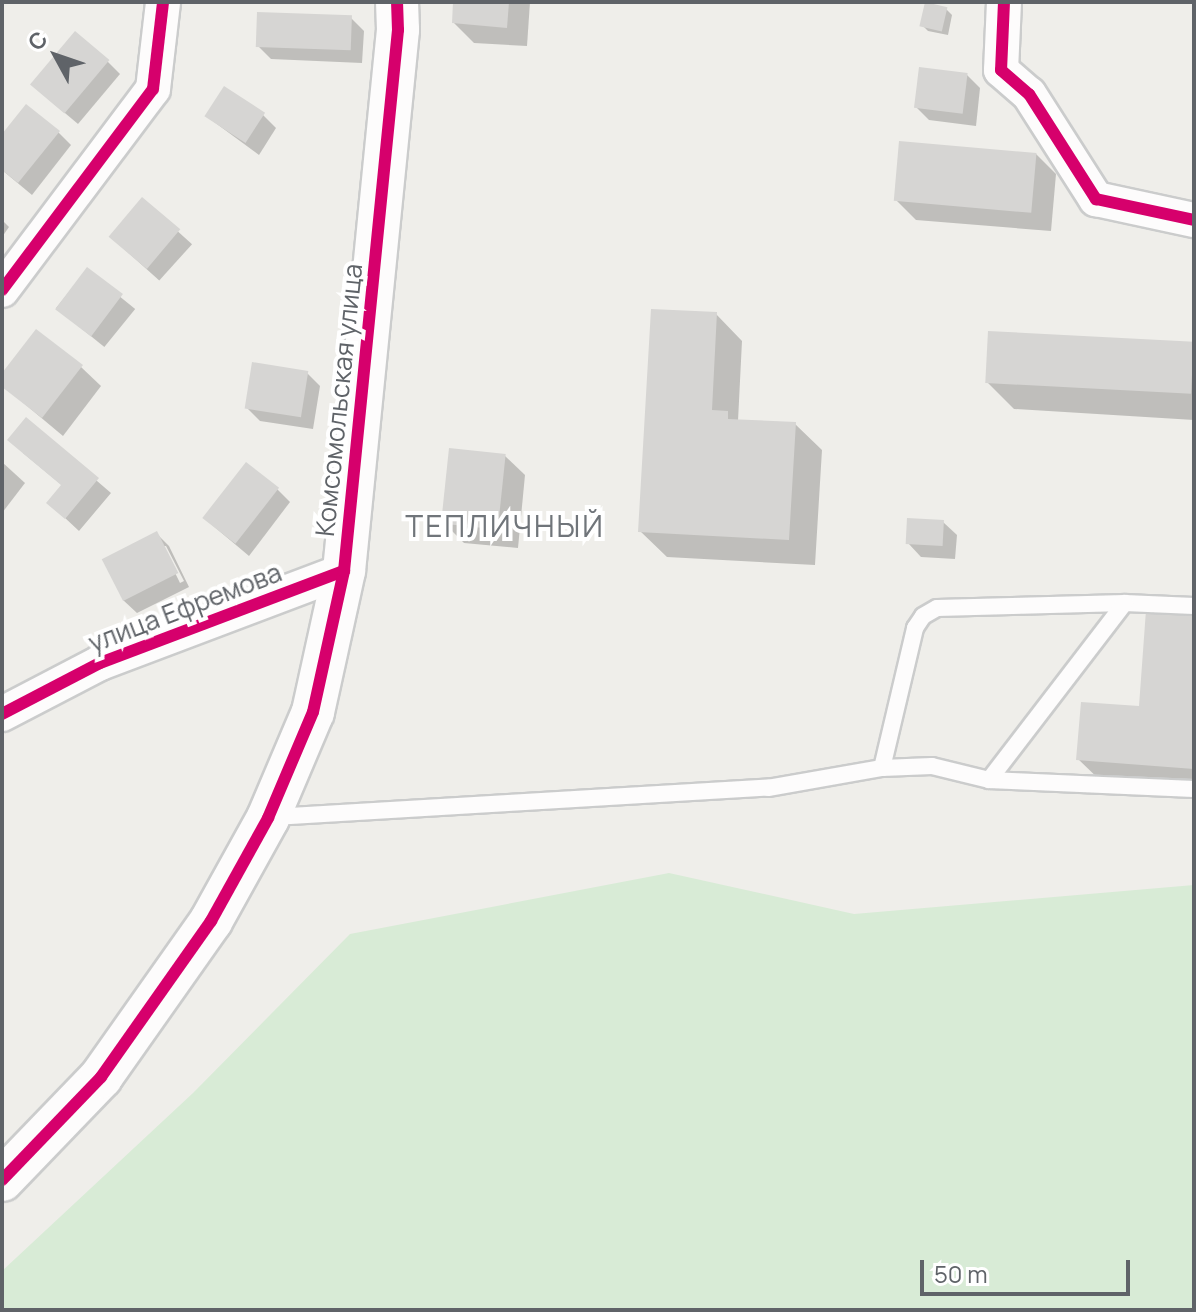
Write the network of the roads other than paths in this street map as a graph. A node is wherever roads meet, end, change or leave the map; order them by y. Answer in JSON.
{"nodes":[{"id":1,"x":163,"y":2,"type":"edge"},
{"id":2,"x":397,"y":2,"type":"edge"},
{"id":3,"x":1004,"y":2,"type":"edge"},
{"id":4,"x":1194,"y":220,"type":"edge"},
{"id":5,"x":2,"y":290,"type":"edge"},
{"id":6,"x":344,"y":571,"type":"junction"},
{"id":7,"x":1125,"y":603,"type":"junction"},
{"id":8,"x":1194,"y":606,"type":"edge"},
{"id":9,"x":2,"y":714,"type":"edge"},
{"id":10,"x":882,"y":768,"type":"junction"},
{"id":11,"x":989,"y":780,"type":"junction"},
{"id":12,"x":1194,"y":789,"type":"edge"},
{"id":13,"x":268,"y":818,"type":"junction"},
{"id":14,"x":2,"y":1180,"type":"edge"}],
"edges":[{"from":1,"to":5,"type":"street"},
{"from":2,"to":6,"type":"street","name":"Комсомольская улица"},
{"from":3,"to":4,"type":"street"},
{"from":6,"to":9,"type":"street","name":"улица Ефремова"},
{"from":6,"to":13,"type":"street","name":"Комсомольская улица"},
{"from":7,"to":8,"type":"lane"},
{"from":7,"to":10,"type":"lane"},
{"from":7,"to":11,"type":"lane"},
{"from":10,"to":11,"type":"lane"},
{"from":10,"to":13,"type":"lane"},
{"from":11,"to":12,"type":"lane"},
{"from":13,"to":14,"type":"street","name":"Комсомольская улица"}]}
